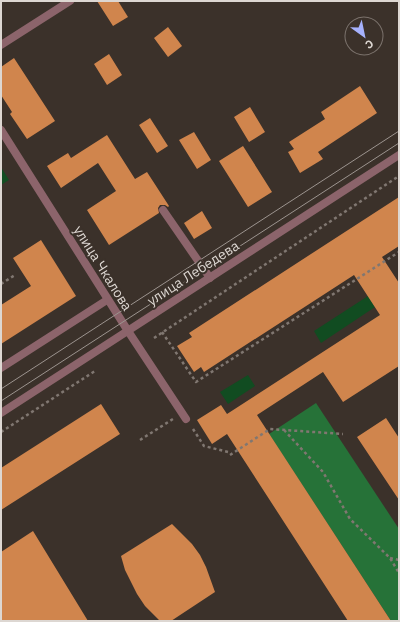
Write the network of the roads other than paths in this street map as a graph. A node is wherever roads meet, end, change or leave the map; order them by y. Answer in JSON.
{"nodes":[{"id":1,"x":70,"y":1,"type":"edge"},
{"id":2,"x":1,"y":45,"type":"edge"},
{"id":3,"x":1,"y":130,"type":"edge"},
{"id":4,"x":399,"y":155,"type":"edge"},
{"id":5,"x":164,"y":210,"type":"dead end"},
{"id":6,"x":210,"y":278,"type":"junction"},
{"id":7,"x":107,"y":300,"type":"junction"},
{"id":8,"x":128,"y":331,"type":"junction"},
{"id":9,"x":1,"y":368,"type":"edge"},
{"id":10,"x":1,"y":413,"type":"edge"},
{"id":11,"x":186,"y":419,"type":"road end"}],
"edges":[{"from":1,"to":2,"type":"street"},
{"from":3,"to":7,"type":"street","name":"улица Чкалова"},
{"from":4,"to":6,"type":"street","name":"улица Лебедева"},
{"from":5,"to":6,"type":"street"},
{"from":6,"to":8,"type":"street","name":"улица Лебедева"},
{"from":7,"to":8,"type":"street","name":"улица Чкалова"},
{"from":7,"to":9,"type":"street"},
{"from":8,"to":10,"type":"street","name":"улица Лебедева"},
{"from":8,"to":11,"type":"street","name":"улица Чкалова"}]}
